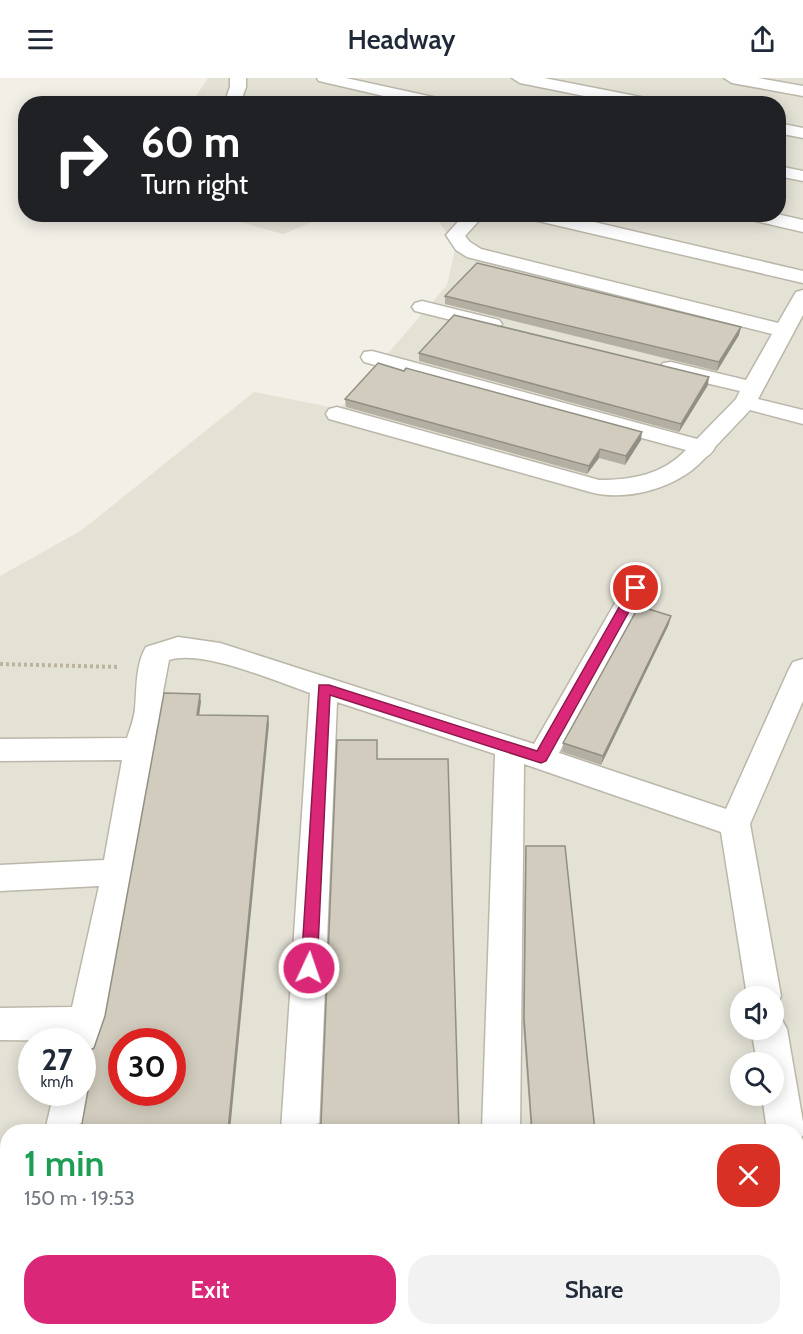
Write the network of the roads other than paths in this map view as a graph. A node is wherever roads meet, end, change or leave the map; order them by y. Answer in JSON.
{"nodes":[{"id":1,"x":238,"y":78,"type":"edge"},
{"id":2,"x":325,"y":78,"type":"edge"},
{"id":3,"x":520,"y":78,"type":"edge"},
{"id":4,"x":732,"y":78,"type":"edge"},
{"id":5,"x":803,"y":91,"type":"edge"},
{"id":6,"x":238,"y":96,"type":"edge"},
{"id":7,"x":406,"y":96,"type":"edge"},
{"id":8,"x":611,"y":96,"type":"edge"},
{"id":9,"x":786,"y":130,"type":"edge"},
{"id":10,"x":803,"y":133,"type":"edge"},
{"id":11,"x":786,"y":173,"type":"edge"},
{"id":12,"x":803,"y":176,"type":"edge"},
{"id":13,"x":468,"y":222,"type":"edge"},
{"id":14,"x":568,"y":222,"type":"edge"},
{"id":15,"x":785,"y":222,"type":"edge"},
{"id":16,"x":803,"y":226,"type":"edge"},
{"id":17,"x":803,"y":277,"type":"edge"},
{"id":18,"x":803,"y":296,"type":"edge"},
{"id":19,"x":422,"y":307,"type":"dead end"},
{"id":20,"x":513,"y":330,"type":"edge"},
{"id":21,"x":783,"y":330,"type":"junction"},
{"id":22,"x":372,"y":357,"type":"dead end"},
{"id":23,"x":651,"y":363,"type":"edge"},
{"id":24,"x":749,"y":395,"type":"junction"},
{"id":25,"x":337,"y":414,"type":"dead end"},
{"id":26,"x":803,"y":417,"type":"edge"},
{"id":27,"x":704,"y":448,"type":"junction"},
{"id":28,"x":636,"y":588,"type":"dead end"},
{"id":29,"x":803,"y":669,"type":"edge"},
{"id":30,"x":324,"y":688,"type":"junction"},
{"id":31,"x":139,"y":749,"type":"junction"},
{"id":32,"x":0,"y":750,"type":"edge"},
{"id":33,"x":526,"y":753,"type":"junction"},
{"id":34,"x":735,"y":824,"type":"junction"},
{"id":35,"x":118,"y":872,"type":"junction"},
{"id":36,"x":0,"y":878,"type":"edge"},
{"id":37,"x":762,"y":986,"type":"edge"},
{"id":38,"x":0,"y":1024,"type":"edge"},
{"id":39,"x":34,"y":1028,"type":"edge"},
{"id":40,"x":86,"y":1028,"type":"edge"},
{"id":41,"x":772,"y":1040,"type":"edge"},
{"id":42,"x":69,"y":1106,"type":"edge"},
{"id":43,"x":65,"y":1124,"type":"edge"},
{"id":44,"x":300,"y":1124,"type":"edge"},
{"id":45,"x":501,"y":1124,"type":"edge"},
{"id":46,"x":785,"y":1124,"type":"edge"}],
"edges":[{"from":1,"to":6,"type":"street"},
{"from":2,"to":7,"type":"street"},
{"from":3,"to":8,"type":"street"},
{"from":4,"to":5,"type":"street"},
{"from":9,"to":10,"type":"street"},
{"from":11,"to":12,"type":"street"},
{"from":13,"to":21,"type":"street"},
{"from":14,"to":17,"type":"street"},
{"from":15,"to":16,"type":"street"},
{"from":18,"to":21,"type":"street"},
{"from":19,"to":20,"type":"street"},
{"from":21,"to":24,"type":"street"},
{"from":22,"to":27,"type":"street"},
{"from":23,"to":24,"type":"street"},
{"from":24,"to":26,"type":"street"},
{"from":24,"to":27,"type":"street"},
{"from":25,"to":27,"type":"street"},
{"from":28,"to":33,"type":"street"},
{"from":29,"to":34,"type":"street"},
{"from":30,"to":31,"type":"street"},
{"from":30,"to":33,"type":"street"},
{"from":30,"to":44,"type":"street"},
{"from":31,"to":32,"type":"street"},
{"from":31,"to":35,"type":"street"},
{"from":33,"to":34,"type":"street"},
{"from":33,"to":45,"type":"street"},
{"from":34,"to":37,"type":"street"},
{"from":35,"to":36,"type":"street"},
{"from":35,"to":40,"type":"street"},
{"from":38,"to":39,"type":"street"},
{"from":41,"to":46,"type":"street"},
{"from":42,"to":43,"type":"street"}]}
